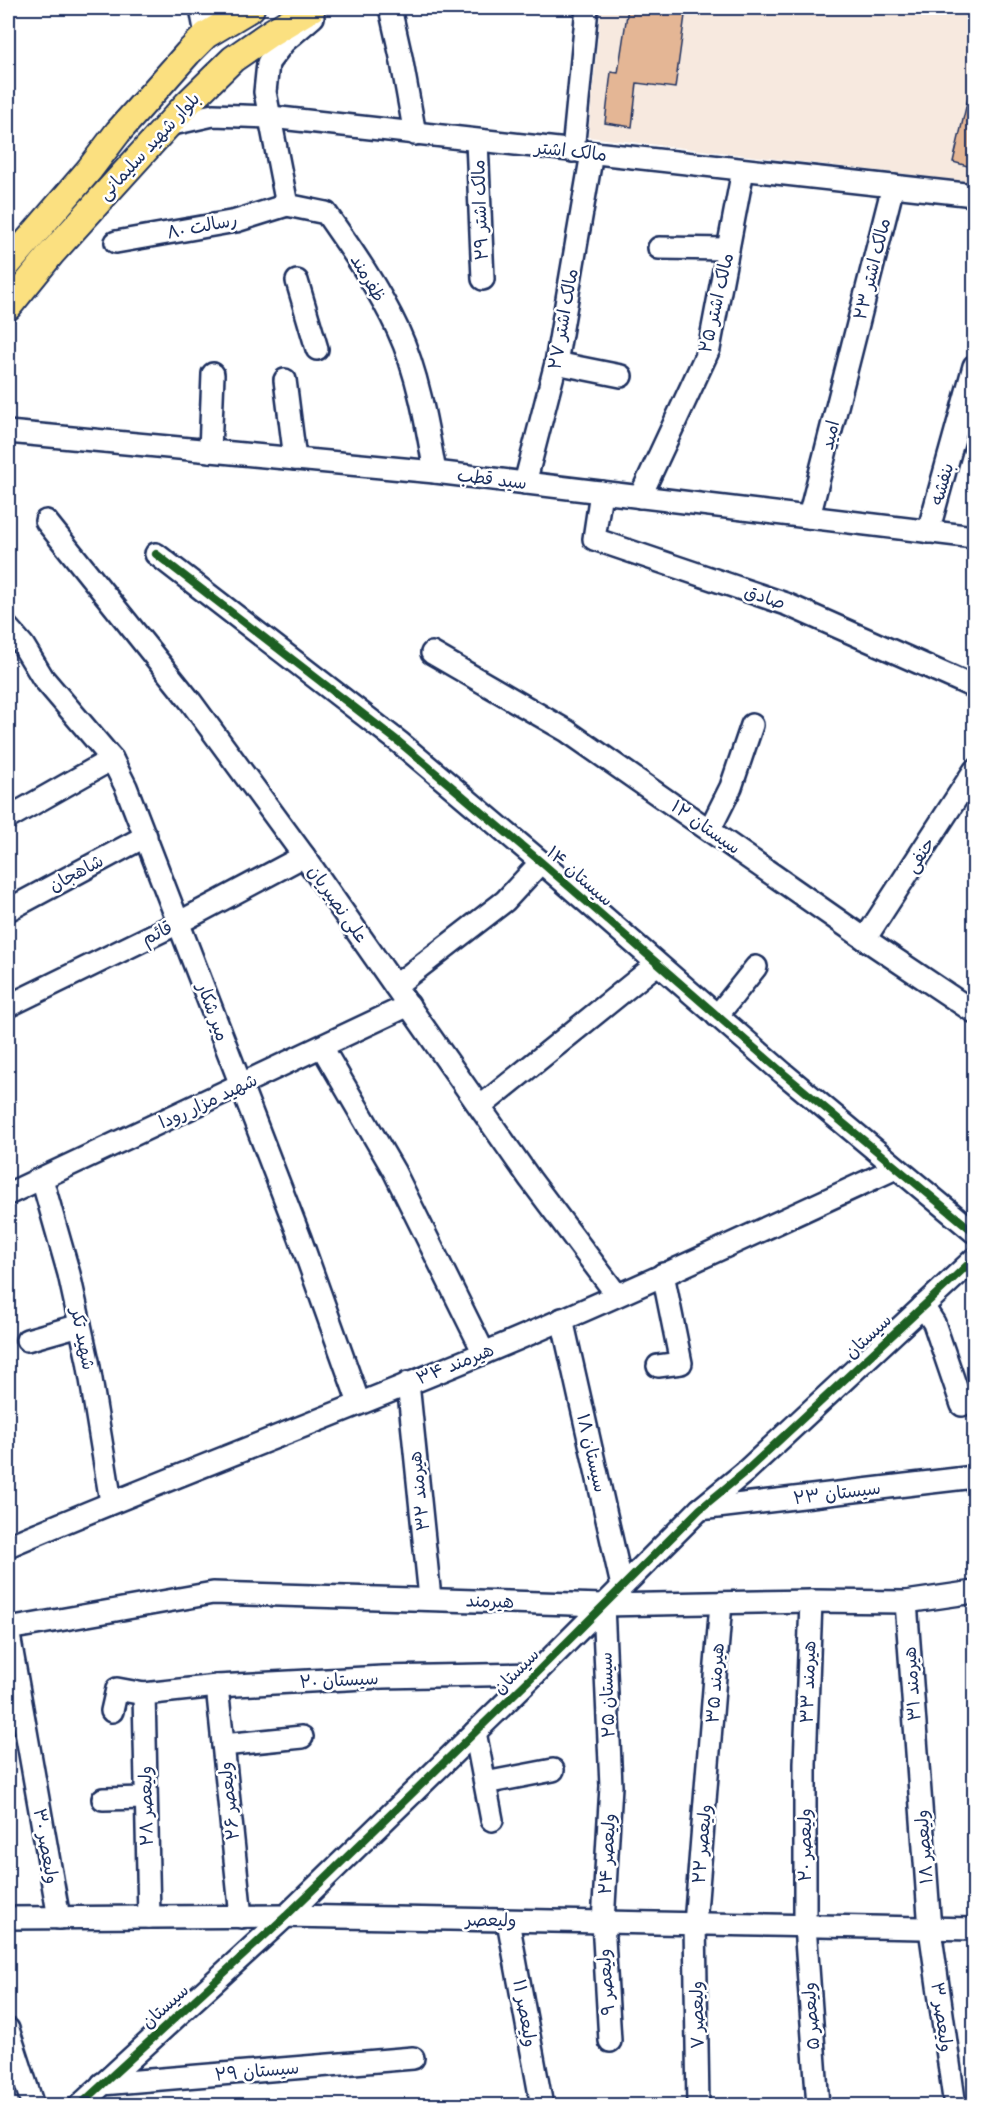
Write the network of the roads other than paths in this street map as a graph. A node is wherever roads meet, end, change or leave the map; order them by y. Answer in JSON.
{"nodes":[{"id":1,"x":201,"y":8,"type":"edge"},
{"id":2,"x":251,"y":8,"type":"edge"},
{"id":3,"x":312,"y":8,"type":"edge"},
{"id":4,"x":323,"y":8,"type":"edge"},
{"id":5,"x":390,"y":8,"type":"edge"},
{"id":6,"x":587,"y":8,"type":"edge"},
{"id":7,"x":206,"y":35,"type":"junction"},
{"id":8,"x":271,"y":117,"type":"junction"},
{"id":9,"x":168,"y":125,"type":"junction"},
{"id":10,"x":415,"y":134,"type":"junction"},
{"id":11,"x":477,"y":141,"type":"junction"},
{"id":12,"x":583,"y":152,"type":"junction"},
{"id":13,"x":743,"y":170,"type":"junction"},
{"id":14,"x":893,"y":186,"type":"junction"},
{"id":15,"x":975,"y":195,"type":"edge"},
{"id":16,"x":287,"y":206,"type":"junction"},
{"id":17,"x":116,"y":242,"type":"dead end"},
{"id":18,"x":659,"y":248,"type":"dead end"},
{"id":19,"x":728,"y":249,"type":"junction"},
{"id":20,"x":8,"y":264,"type":"edge"},
{"id":21,"x":483,"y":279,"type":"dead end"},
{"id":22,"x":297,"y":281,"type":"dead end"},
{"id":23,"x":8,"y":307,"type":"edge"},
{"id":24,"x":317,"y":349,"type":"dead end"},
{"id":25,"x":851,"y":352,"type":"joint"},
{"id":26,"x":556,"y":363,"type":"junction"},
{"id":27,"x":974,"y":366,"type":"edge"},
{"id":28,"x":213,"y":374,"type":"dead end"},
{"id":29,"x":621,"y":376,"type":"dead end"},
{"id":30,"x":285,"y":380,"type":"dead end"},
{"id":31,"x":8,"y":432,"type":"edge"},
{"id":32,"x":210,"y":451,"type":"junction"},
{"id":33,"x":295,"y":459,"type":"junction"},
{"id":34,"x":435,"y":472,"type":"junction"},
{"id":35,"x":525,"y":483,"type":"junction"},
{"id":36,"x":601,"y":492,"type":"junction"},
{"id":37,"x":640,"y":497,"type":"junction"},
{"id":38,"x":809,"y":518,"type":"junction"},
{"id":39,"x":46,"y":521,"type":"dead end"},
{"id":40,"x":928,"y":532,"type":"junction"},
{"id":41,"x":975,"y":537,"type":"edge"},
{"id":42,"x":156,"y":554,"type":"dead end"},
{"id":43,"x":8,"y":628,"type":"edge"},
{"id":44,"x":432,"y":653,"type":"dead end"},
{"id":45,"x":975,"y":687,"type":"edge"},
{"id":46,"x":752,"y":725,"type":"dead end"},
{"id":47,"x":112,"y":759,"type":"junction"},
{"id":48,"x":975,"y":771,"type":"edge"},
{"id":49,"x":8,"y":818,"type":"edge"},
{"id":50,"x":710,"y":829,"type":"junction"},
{"id":51,"x":146,"y":836,"type":"junction"},
{"id":52,"x":304,"y":856,"type":"junction"},
{"id":53,"x":541,"y":862,"type":"junction"},
{"id":54,"x":8,"y":910,"type":"edge"},
{"id":55,"x":180,"y":922,"type":"junction"},
{"id":56,"x":865,"y":939,"type":"junction"},
{"id":57,"x":657,"y":964,"type":"junction"},
{"id":58,"x":756,"y":967,"type":"dead end"},
{"id":59,"x":395,"y":986,"type":"junction"},
{"id":60,"x":409,"y":1005,"type":"junction"},
{"id":61,"x":8,"y":1006,"type":"edge"},
{"id":62,"x":975,"y":1012,"type":"edge"},
{"id":63,"x":717,"y":1016,"type":"junction"},
{"id":64,"x":322,"y":1047,"type":"junction"},
{"id":65,"x":240,"y":1085,"type":"junction"},
{"id":66,"x":480,"y":1107,"type":"junction"},
{"id":67,"x":896,"y":1168,"type":"junction"},
{"id":68,"x":42,"y":1179,"type":"junction"},
{"id":69,"x":8,"y":1194,"type":"edge"},
{"id":70,"x":975,"y":1232,"type":"edge"},
{"id":71,"x":975,"y":1259,"type":"edge"},
{"id":72,"x":663,"y":1274,"type":"junction"},
{"id":73,"x":617,"y":1295,"type":"junction"},
{"id":74,"x":924,"y":1306,"type":"junction"},
{"id":75,"x":562,"y":1319,"type":"junction"},
{"id":76,"x":80,"y":1325,"type":"junction"},
{"id":77,"x":27,"y":1340,"type":"dead end"},
{"id":78,"x":484,"y":1353,"type":"junction"},
{"id":79,"x":658,"y":1366,"type":"dead end"},
{"id":80,"x":408,"y":1383,"type":"junction"},
{"id":81,"x":359,"y":1403,"type":"junction"},
{"id":82,"x":962,"y":1405,"type":"dead end"},
{"id":83,"x":975,"y":1477,"type":"edge"},
{"id":84,"x":111,"y":1502,"type":"junction"},
{"id":85,"x":700,"y":1509,"type":"junction"},
{"id":86,"x":8,"y":1546,"type":"edge"},
{"id":87,"x":622,"y":1587,"type":"junction"},
{"id":88,"x":975,"y":1592,"type":"edge"},
{"id":89,"x":430,"y":1598,"type":"junction"},
{"id":90,"x":812,"y":1601,"type":"junction"},
{"id":91,"x":906,"y":1602,"type":"junction"},
{"id":92,"x":721,"y":1603,"type":"junction"},
{"id":93,"x":603,"y":1605,"type":"junction"},
{"id":94,"x":8,"y":1629,"type":"edge"},
{"id":95,"x":535,"y":1674,"type":"junction"},
{"id":96,"x":217,"y":1686,"type":"junction"},
{"id":97,"x":144,"y":1694,"type":"junction"},
{"id":98,"x":112,"y":1711,"type":"dead end"},
{"id":99,"x":475,"y":1732,"type":"junction"},
{"id":100,"x":302,"y":1737,"type":"dead end"},
{"id":101,"x":223,"y":1745,"type":"junction"},
{"id":102,"x":709,"y":1764,"type":"joint"},
{"id":103,"x":805,"y":1764,"type":"joint"},
{"id":104,"x":918,"y":1766,"type":"joint"},
{"id":105,"x":553,"y":1770,"type":"dead end"},
{"id":106,"x":484,"y":1783,"type":"junction"},
{"id":107,"x":611,"y":1786,"type":"joint"},
{"id":108,"x":146,"y":1797,"type":"junction"},
{"id":109,"x":103,"y":1798,"type":"dead end"},
{"id":110,"x":492,"y":1820,"type":"dead end"},
{"id":111,"x":286,"y":1916,"type":"junction"},
{"id":112,"x":149,"y":1917,"type":"junction"},
{"id":113,"x":241,"y":1917,"type":"junction"},
{"id":114,"x":8,"y":1918,"type":"edge"},
{"id":115,"x":59,"y":1918,"type":"junction"},
{"id":116,"x":508,"y":1921,"type":"junction"},
{"id":117,"x":603,"y":1922,"type":"junction"},
{"id":118,"x":695,"y":1924,"type":"junction"},
{"id":119,"x":805,"y":1926,"type":"junction"},
{"id":120,"x":930,"y":1929,"type":"junction"},
{"id":121,"x":975,"y":1929,"type":"edge"},
{"id":122,"x":8,"y":2029,"type":"edge"},
{"id":123,"x":610,"y":2041,"type":"dead end"},
{"id":124,"x":12,"y":2058,"type":"edge"},
{"id":125,"x":412,"y":2058,"type":"dead end"},
{"id":126,"x":102,"y":2084,"type":"junction"},
{"id":127,"x":33,"y":2106,"type":"edge"},
{"id":128,"x":79,"y":2106,"type":"edge"},
{"id":129,"x":542,"y":2106,"type":"edge"},
{"id":130,"x":698,"y":2106,"type":"edge"},
{"id":131,"x":818,"y":2106,"type":"edge"},
{"id":132,"x":955,"y":2106,"type":"edge"}],
"edges":[{"from":1,"to":7,"type":"street"},
{"from":2,"to":7,"type":"main road","name":"بلوار شهید سلیمانی"},
{"from":3,"to":9,"type":"main road","name":"بلوار شهید سلیمانی"},
{"from":4,"to":8,"type":"street"},
{"from":5,"to":10,"type":"street"},
{"from":6,"to":12,"type":"street","name":"مالک اشتر ۲۷"},
{"from":7,"to":20,"type":"main road","name":"بلوار شهید سلیمانی"},
{"from":8,"to":9,"type":"street","name":"مالک اشتر"},
{"from":8,"to":10,"type":"street","name":"مالک اشتر"},
{"from":8,"to":16,"type":"street"},
{"from":9,"to":23,"type":"main road","name":"بلوار شهید سلیمانی"},
{"from":10,"to":11,"type":"street","name":"مالک اشتر"},
{"from":11,"to":12,"type":"street","name":"مالک اشتر"},
{"from":11,"to":21,"type":"street","name":"مالک اشتر ۲۹"},
{"from":12,"to":13,"type":"street","name":"مالک اشتر"},
{"from":12,"to":26,"type":"street","name":"مالک اشتر ۲۷"},
{"from":13,"to":14,"type":"street","name":"مالک اشتر"},
{"from":13,"to":19,"type":"street","name":"مالک اشتر ۲۵"},
{"from":14,"to":15,"type":"street","name":"مالک اشتر"},
{"from":14,"to":25,"type":"street","name":"مالک اشتر ۲۳"},
{"from":16,"to":17,"type":"street","name":"رسالت ۸۰"},
{"from":16,"to":34,"type":"street","name":"ظفرمند"},
{"from":18,"to":19,"type":"street"},
{"from":19,"to":37,"type":"street","name":"مالک اشتر ۲۵"},
{"from":22,"to":24,"type":"street"},
{"from":25,"to":38,"type":"street","name":"امید"},
{"from":26,"to":29,"type":"street"},
{"from":26,"to":35,"type":"street","name":"مالک اشتر ۲۷"},
{"from":27,"to":40,"type":"street","name":"بنفشه"},
{"from":28,"to":32,"type":"street"},
{"from":30,"to":33,"type":"street"},
{"from":31,"to":32,"type":"street","name":"سید قطب"},
{"from":32,"to":33,"type":"street","name":"سید قطب"},
{"from":33,"to":34,"type":"street","name":"سید قطب"},
{"from":34,"to":35,"type":"street","name":"سید قطب"},
{"from":35,"to":36,"type":"street","name":"سید قطب"},
{"from":36,"to":37,"type":"street","name":"سید قطب"},
{"from":36,"to":45,"type":"street","name":"صادق"},
{"from":37,"to":38,"type":"street","name":"سید قطب"},
{"from":38,"to":40,"type":"street","name":"سید قطب"},
{"from":39,"to":52,"type":"street","name":"علی نصیریان"},
{"from":40,"to":41,"type":"street","name":"سید قطب"},
{"from":42,"to":53,"type":"street","name":"سیستان ۱۴"},
{"from":43,"to":47,"type":"street","name":"میر شکار"},
{"from":44,"to":50,"type":"street","name":"سیستان ۱۲"},
{"from":46,"to":50,"type":"street"},
{"from":47,"to":49,"type":"street"},
{"from":47,"to":51,"type":"street","name":"میر شکار"},
{"from":48,"to":56,"type":"street","name":"حنفی"},
{"from":50,"to":56,"type":"street","name":"سیستان ۱۲"},
{"from":51,"to":54,"type":"street","name":"شاهجان"},
{"from":51,"to":55,"type":"street","name":"میر شکار"},
{"from":52,"to":55,"type":"street","name":"قائم"},
{"from":52,"to":59,"type":"street","name":"علی نصیریان"},
{"from":53,"to":57,"type":"street","name":"سیستان ۱۴"},
{"from":53,"to":59,"type":"street"},
{"from":55,"to":61,"type":"street","name":"قائم"},
{"from":55,"to":65,"type":"street","name":"میر شکار"},
{"from":56,"to":62,"type":"street","name":"سیستان ۱۲"},
{"from":57,"to":63,"type":"street","name":"سیستان ۱۴"},
{"from":57,"to":66,"type":"street"},
{"from":58,"to":63,"type":"street"},
{"from":59,"to":60,"type":"street","name":"علی نصیریان"},
{"from":60,"to":64,"type":"street","name":"شهید مزار رودا"},
{"from":60,"to":66,"type":"street","name":"علی نصیریان"},
{"from":63,"to":67,"type":"street","name":"سیستان ۱۴"},
{"from":64,"to":65,"type":"street","name":"شهید مزار رودا"},
{"from":64,"to":78,"type":"street"},
{"from":65,"to":68,"type":"street","name":"شهید مزار رودا"},
{"from":65,"to":81,"type":"street","name":"میر شکار"},
{"from":66,"to":73,"type":"street","name":"علی نصیریان"},
{"from":67,"to":70,"type":"street","name":"سیستان ۱۴"},
{"from":67,"to":72,"type":"street","name":"هیرمند ۳۴"},
{"from":68,"to":69,"type":"street","name":"شهید مزار رودا"},
{"from":68,"to":76,"type":"street","name":"شهید تکر"},
{"from":71,"to":74,"type":"street","name":"سیستان"},
{"from":72,"to":73,"type":"street","name":"هیرمند ۳۴"},
{"from":72,"to":79,"type":"street"},
{"from":73,"to":75,"type":"street","name":"هیرمند ۳۴"},
{"from":74,"to":82,"type":"street"},
{"from":74,"to":85,"type":"street","name":"سیستان"},
{"from":75,"to":78,"type":"street","name":"هیرمند ۳۴"},
{"from":75,"to":87,"type":"street","name":"سیستان ۱۸"},
{"from":76,"to":77,"type":"street"},
{"from":76,"to":84,"type":"street","name":"شهید تکر"},
{"from":78,"to":80,"type":"street","name":"هیرمند ۳۴"},
{"from":80,"to":81,"type":"street","name":"هیرمند ۳۴"},
{"from":80,"to":89,"type":"street","name":"هیرمند ۳۲"},
{"from":81,"to":84,"type":"street","name":"هیرمند ۳۴"},
{"from":83,"to":85,"type":"street","name":"سیستان ۲۳"},
{"from":84,"to":86,"type":"street","name":"هیرمند ۳۴"},
{"from":85,"to":87,"type":"street","name":"سیستان"},
{"from":87,"to":93,"type":"street","name":"سیستان"},
{"from":88,"to":91,"type":"street","name":"هیرمند"},
{"from":89,"to":93,"type":"street","name":"هیرمند"},
{"from":89,"to":94,"type":"street","name":"هیرمند"},
{"from":90,"to":91,"type":"street","name":"هیرمند"},
{"from":90,"to":92,"type":"street","name":"هیرمند"},
{"from":90,"to":103,"type":"street","name":"هیرمند ۳۳"},
{"from":91,"to":104,"type":"street","name":"هیرمند ۳۱"},
{"from":92,"to":93,"type":"street","name":"هیرمند"},
{"from":92,"to":102,"type":"street","name":"هیرمند ۳۵"},
{"from":93,"to":95,"type":"street","name":"سیستان"},
{"from":93,"to":107,"type":"street","name":"سیستان ۲۵"},
{"from":94,"to":115,"type":"street","name":"ولیعصر ۳۰"},
{"from":95,"to":96,"type":"street","name":"سیستان ۲۰"},
{"from":95,"to":99,"type":"street","name":"سیستان"},
{"from":96,"to":97,"type":"street","name":"سیستان ۲۰"},
{"from":96,"to":101,"type":"street","name":"ولیعصر ۲۶"},
{"from":97,"to":98,"type":"street","name":"سیستان ۲۰"},
{"from":97,"to":108,"type":"street","name":"ولیعصر ۲۸"},
{"from":99,"to":106,"type":"street"},
{"from":99,"to":111,"type":"street","name":"سیستان"},
{"from":100,"to":101,"type":"street"},
{"from":101,"to":113,"type":"street","name":"ولیعصر ۲۶"},
{"from":102,"to":118,"type":"street","name":"ولیعصر ۲۲"},
{"from":103,"to":119,"type":"street","name":"ولیعصر ۲۰"},
{"from":104,"to":120,"type":"street","name":"ولیعصر ۱۸"},
{"from":105,"to":106,"type":"street"},
{"from":106,"to":110,"type":"street"},
{"from":107,"to":117,"type":"street","name":"ولیعصر ۲۴"},
{"from":108,"to":109,"type":"street"},
{"from":108,"to":112,"type":"street","name":"ولیعصر ۲۸"},
{"from":111,"to":113,"type":"street","name":"ولیعصر"},
{"from":111,"to":116,"type":"street","name":"ولیعصر"},
{"from":111,"to":126,"type":"street","name":"سیستان"},
{"from":112,"to":113,"type":"street","name":"ولیعصر"},
{"from":112,"to":115,"type":"street","name":"ولیعصر"},
{"from":114,"to":115,"type":"street","name":"ولیعصر"},
{"from":116,"to":117,"type":"street","name":"ولیعصر"},
{"from":116,"to":129,"type":"street","name":"ولیعصر ۱۱"},
{"from":117,"to":118,"type":"street","name":"ولیعصر"},
{"from":117,"to":123,"type":"street","name":"ولیعصر ۹"},
{"from":118,"to":119,"type":"street","name":"ولیعصر"},
{"from":118,"to":130,"type":"street","name":"ولیعصر ۷"},
{"from":119,"to":120,"type":"street","name":"ولیعصر"},
{"from":119,"to":131,"type":"street","name":"ولیعصر ۵"},
{"from":120,"to":121,"type":"street","name":"ولیعصر"},
{"from":120,"to":132,"type":"street","name":"ولیعصر ۳"},
{"from":122,"to":124,"type":"street"},
{"from":124,"to":127,"type":"street"},
{"from":125,"to":126,"type":"street","name":"سیستان ۲۹"},
{"from":126,"to":128,"type":"street","name":"سیستان"}]}
